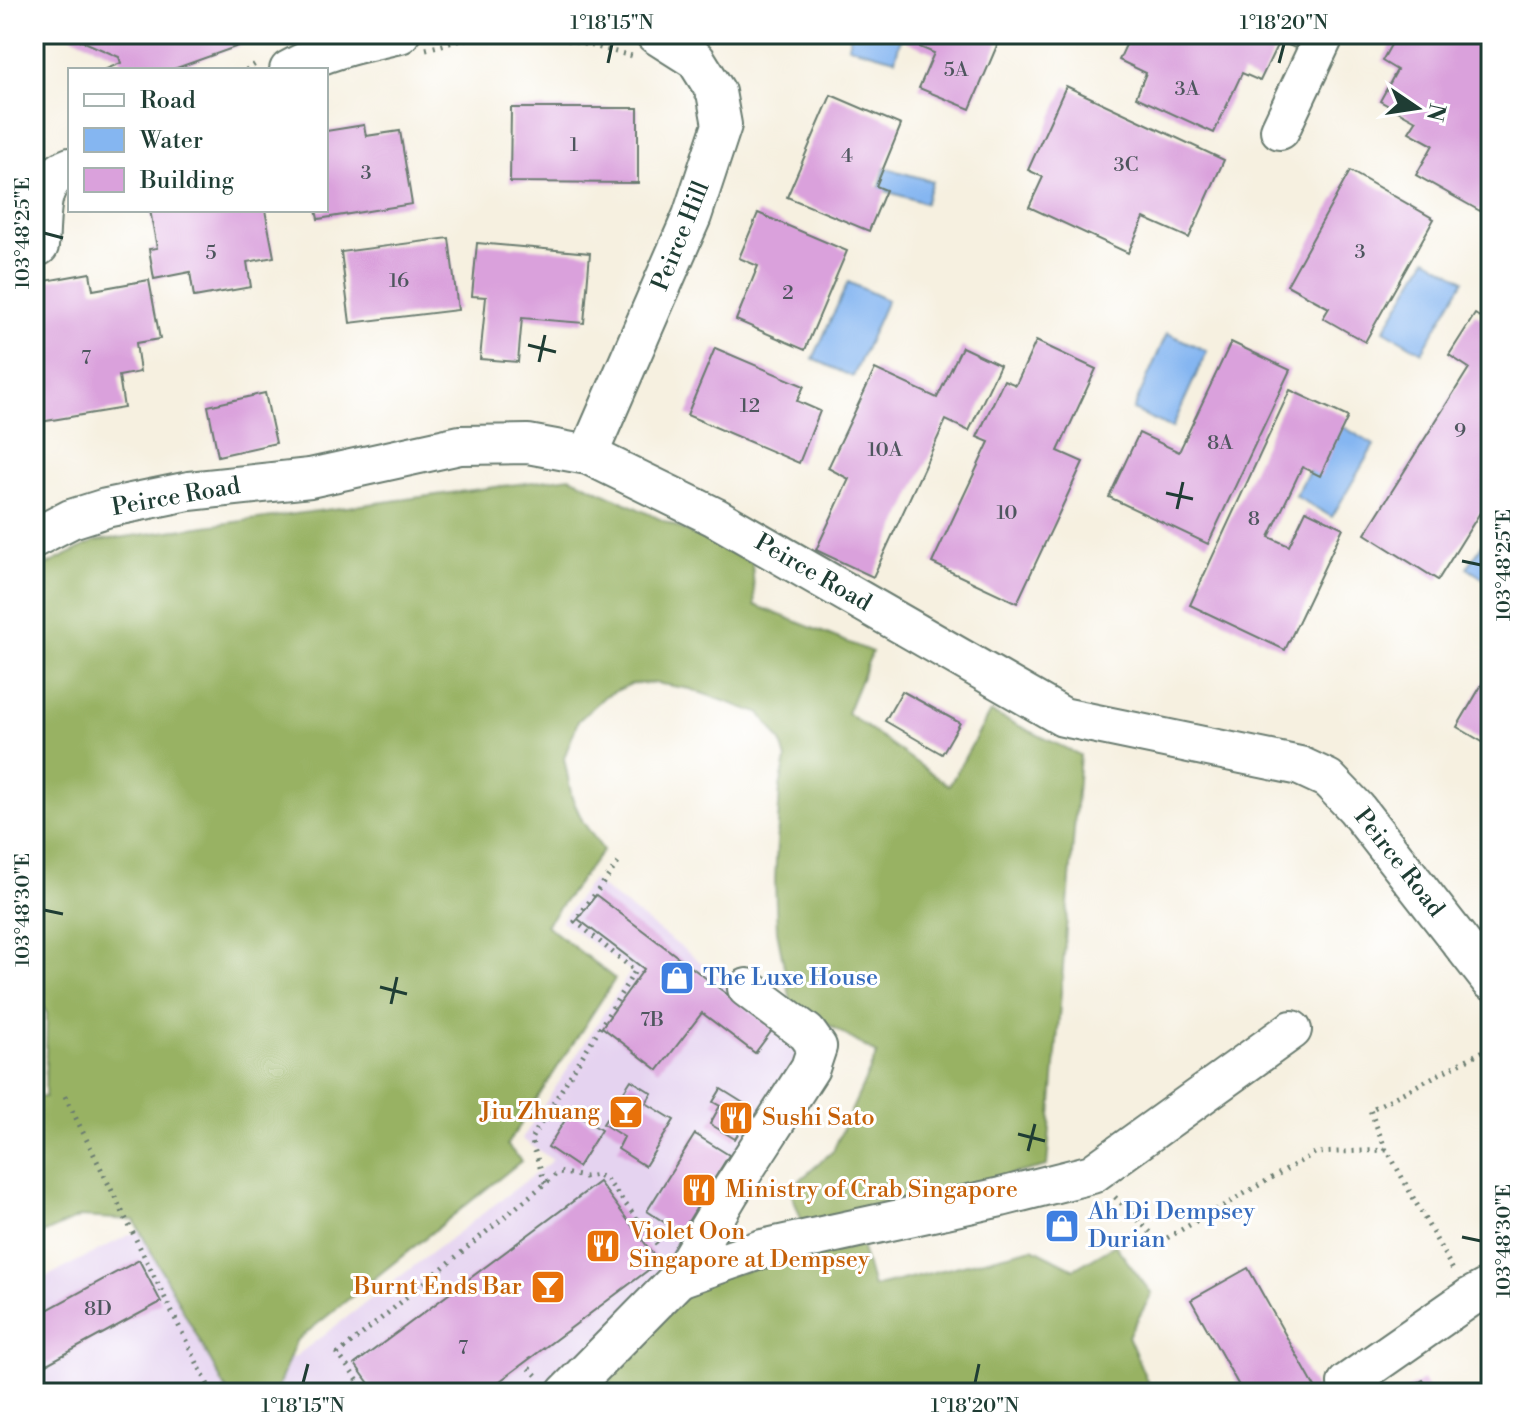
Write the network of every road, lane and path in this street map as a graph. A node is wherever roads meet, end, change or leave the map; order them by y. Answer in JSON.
{"nodes":[{"id":1,"x":1325,"y":34,"type":"edge"},
{"id":2,"x":408,"y":43,"type":"edge"},
{"id":3,"x":647,"y":46,"type":"edge"},
{"id":4,"x":292,"y":68,"type":"edge"},
{"id":5,"x":1280,"y":130,"type":"dead end"},
{"id":6,"x":68,"y":168,"type":"edge"},
{"id":7,"x":39,"y":246,"type":"dead end"},
{"id":8,"x":588,"y":455,"type":"junction"},
{"id":9,"x":34,"y":538,"type":"edge"},
{"id":10,"x":618,"y":863,"type":"dead end"},
{"id":11,"x":1491,"y":981,"type":"edge"},
{"id":12,"x":747,"y":988,"type":"dead end"},
{"id":13,"x":1292,"y":1030,"type":"dead end"},
{"id":14,"x":1491,"y":1047,"type":"edge"},
{"id":15,"x":65,"y":1096,"type":"dead end"},
{"id":16,"x":1387,"y":1150,"type":"junction"},
{"id":17,"x":1092,"y":1174,"type":"junction"},
{"id":18,"x":545,"y":1183,"type":"junction"},
{"id":19,"x":670,"y":1264,"type":"junction"},
{"id":20,"x":1480,"y":1292,"type":"edge"},
{"id":21,"x":1347,"y":1383,"type":"dead end"},
{"id":22,"x":212,"y":1393,"type":"edge"},
{"id":23,"x":367,"y":1393,"type":"edge"},
{"id":24,"x":566,"y":1393,"type":"edge"}],
"edges":[{"from":1,"to":5,"type":"street"},
{"from":2,"to":3,"type":"path"},
{"from":2,"to":4,"type":"street"},
{"from":3,"to":8,"type":"street","name":"Peirce Hill"},
{"from":6,"to":7,"type":"street"},
{"from":8,"to":9,"type":"street","name":"Peirce Road"},
{"from":8,"to":11,"type":"street","name":"Peirce Road"},
{"from":10,"to":18,"type":"path"},
{"from":12,"to":19,"type":"street"},
{"from":13,"to":17,"type":"street"},
{"from":14,"to":16,"type":"path"},
{"from":15,"to":22,"type":"path"},
{"from":16,"to":17,"type":"path"},
{"from":16,"to":20,"type":"path"},
{"from":17,"to":19,"type":"street"},
{"from":18,"to":19,"type":"path"},
{"from":18,"to":23,"type":"path"},
{"from":19,"to":24,"type":"street"},
{"from":20,"to":21,"type":"street"}]}
